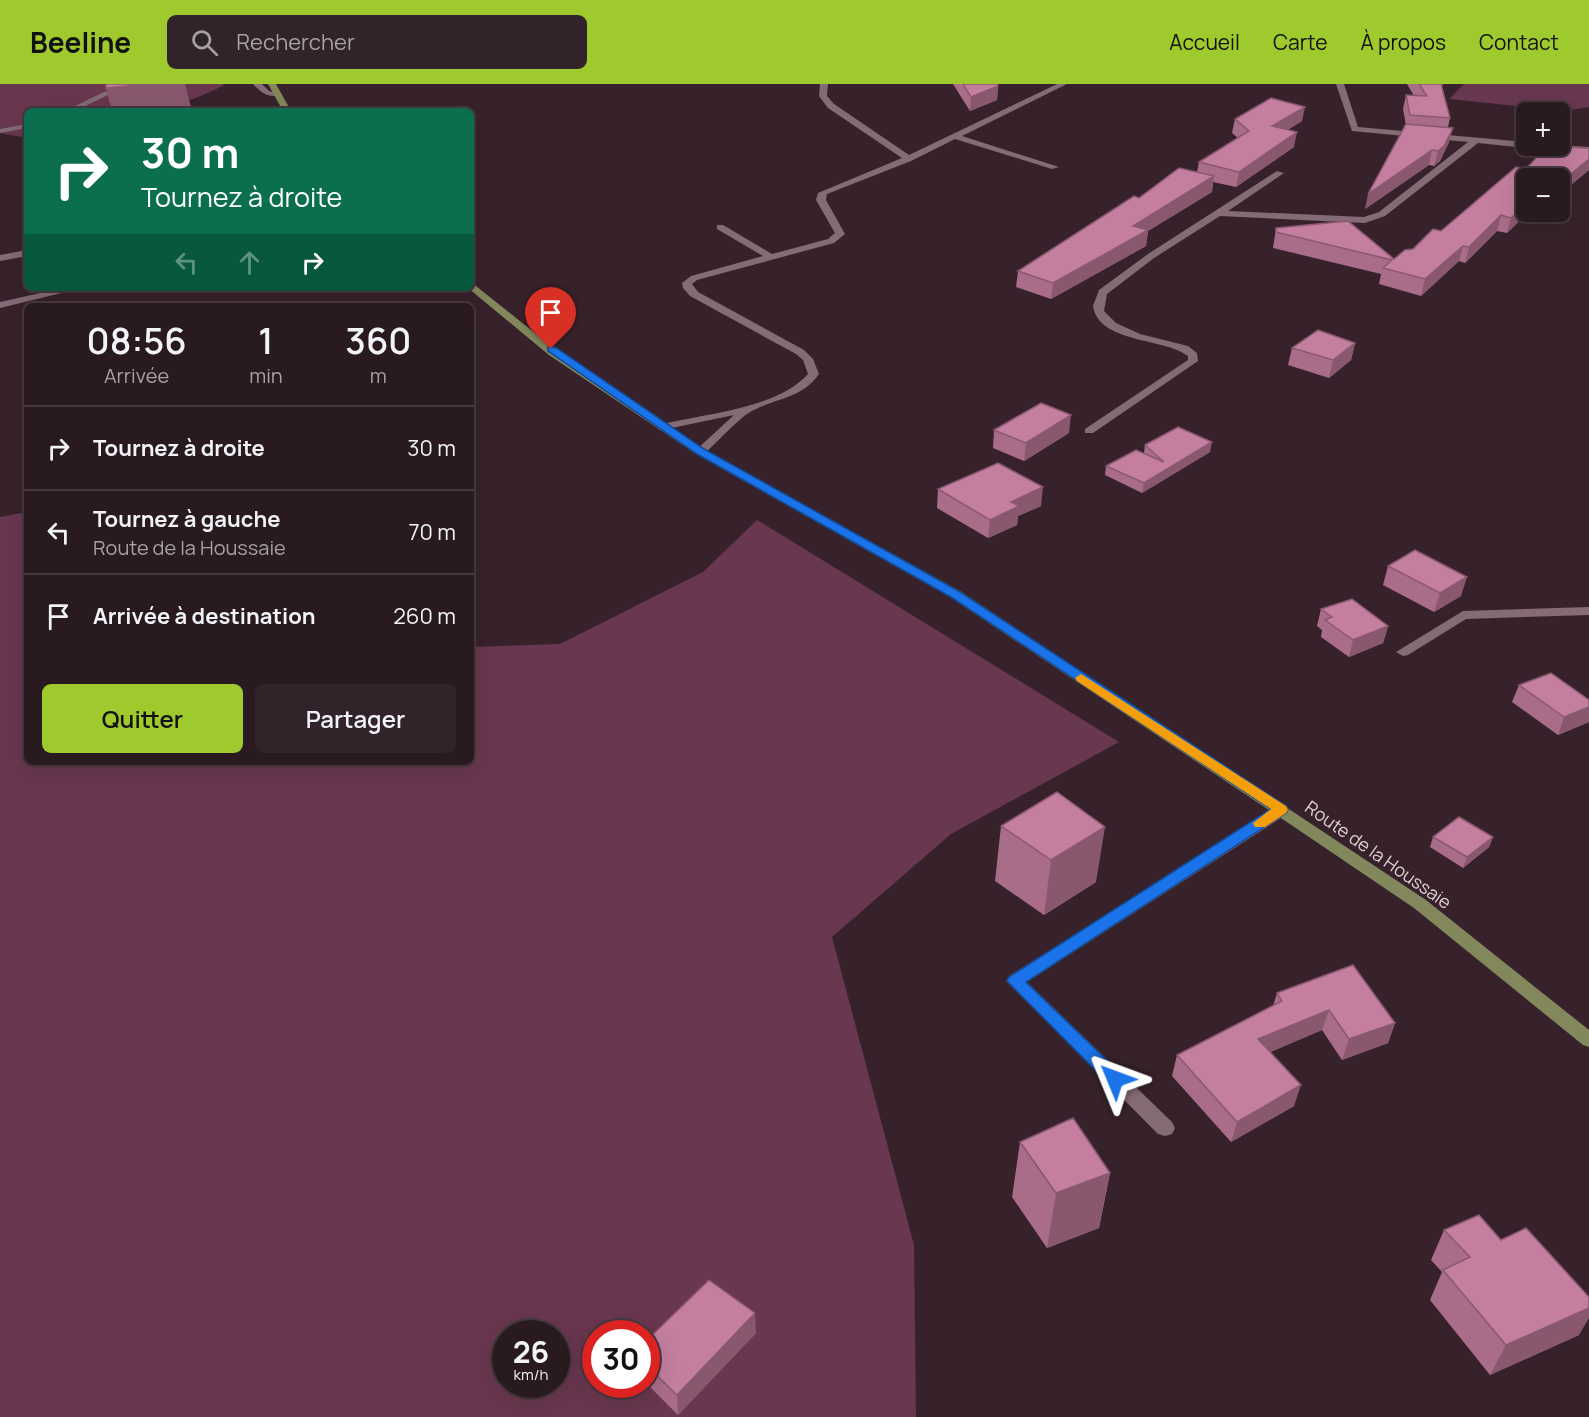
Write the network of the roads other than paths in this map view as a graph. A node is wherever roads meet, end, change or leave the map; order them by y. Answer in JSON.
{"nodes":[{"id":1,"x":151,"y":84,"type":"edge"},
{"id":2,"x":256,"y":84,"type":"edge"},
{"id":3,"x":272,"y":84,"type":"edge"},
{"id":4,"x":824,"y":84,"type":"edge"},
{"id":5,"x":1063,"y":84,"type":"edge"},
{"id":6,"x":1340,"y":84,"type":"edge"},
{"id":7,"x":277,"y":94,"type":"junction"},
{"id":8,"x":75,"y":108,"type":"edge"},
{"id":9,"x":285,"y":108,"type":"edge"},
{"id":10,"x":24,"y":127,"type":"edge"},
{"id":11,"x":0,"y":131,"type":"edge"},
{"id":12,"x":956,"y":137,"type":"junction"},
{"id":13,"x":1476,"y":140,"type":"junction"},
{"id":14,"x":1516,"y":143,"type":"edge"},
{"id":15,"x":1570,"y":148,"type":"edge"},
{"id":16,"x":1589,"y":150,"type":"edge"},
{"id":17,"x":908,"y":159,"type":"junction"},
{"id":18,"x":1055,"y":167,"type":"dead end"},
{"id":19,"x":1280,"y":173,"type":"dead end"},
{"id":20,"x":1220,"y":213,"type":"junction"},
{"id":21,"x":720,"y":227,"type":"dead end"},
{"id":22,"x":24,"y":254,"type":"edge"},
{"id":23,"x":771,"y":257,"type":"junction"},
{"id":24,"x":0,"y":258,"type":"edge"},
{"id":25,"x":474,"y":288,"type":"edge"},
{"id":26,"x":63,"y":291,"type":"edge"},
{"id":27,"x":0,"y":305,"type":"edge"},
{"id":28,"x":747,"y":409,"type":"junction"},
{"id":29,"x":663,"y":427,"type":"junction"},
{"id":30,"x":1089,"y":431,"type":"dead end"},
{"id":31,"x":700,"y":452,"type":"junction"},
{"id":32,"x":1589,"y":611,"type":"edge"},
{"id":33,"x":1403,"y":652,"type":"dead end"},
{"id":34,"x":1281,"y":810,"type":"junction"},
{"id":35,"x":1589,"y":1040,"type":"edge"},
{"id":36,"x":1165,"y":1128,"type":"dead end"}],
"edges":[{"from":1,"to":8,"type":"lane"},
{"from":2,"to":7,"type":"street"},
{"from":3,"to":7,"type":"main road"},
{"from":4,"to":17,"type":"street"},
{"from":5,"to":12,"type":"street"},
{"from":6,"to":13,"type":"street"},
{"from":7,"to":9,"type":"main road"},
{"from":10,"to":11,"type":"lane"},
{"from":12,"to":17,"type":"street"},
{"from":12,"to":18,"type":"street"},
{"from":13,"to":14,"type":"street"},
{"from":13,"to":20,"type":"street"},
{"from":15,"to":16,"type":"street"},
{"from":17,"to":23,"type":"street"},
{"from":19,"to":20,"type":"street"},
{"from":20,"to":30,"type":"street"},
{"from":21,"to":23,"type":"street"},
{"from":22,"to":24,"type":"lane"},
{"from":23,"to":28,"type":"street"},
{"from":25,"to":29,"type":"main road","name":"Route de la Houssaie"},
{"from":26,"to":27,"type":"street"},
{"from":28,"to":29,"type":"street"},
{"from":28,"to":31,"type":"street"},
{"from":29,"to":31,"type":"main road","name":"Route de la Houssaie"},
{"from":31,"to":34,"type":"main road","name":"Route de la Houssaie"},
{"from":32,"to":33,"type":"street"},
{"from":34,"to":35,"type":"main road","name":"Route de la Houssaie"},
{"from":34,"to":36,"type":"street"}]}
